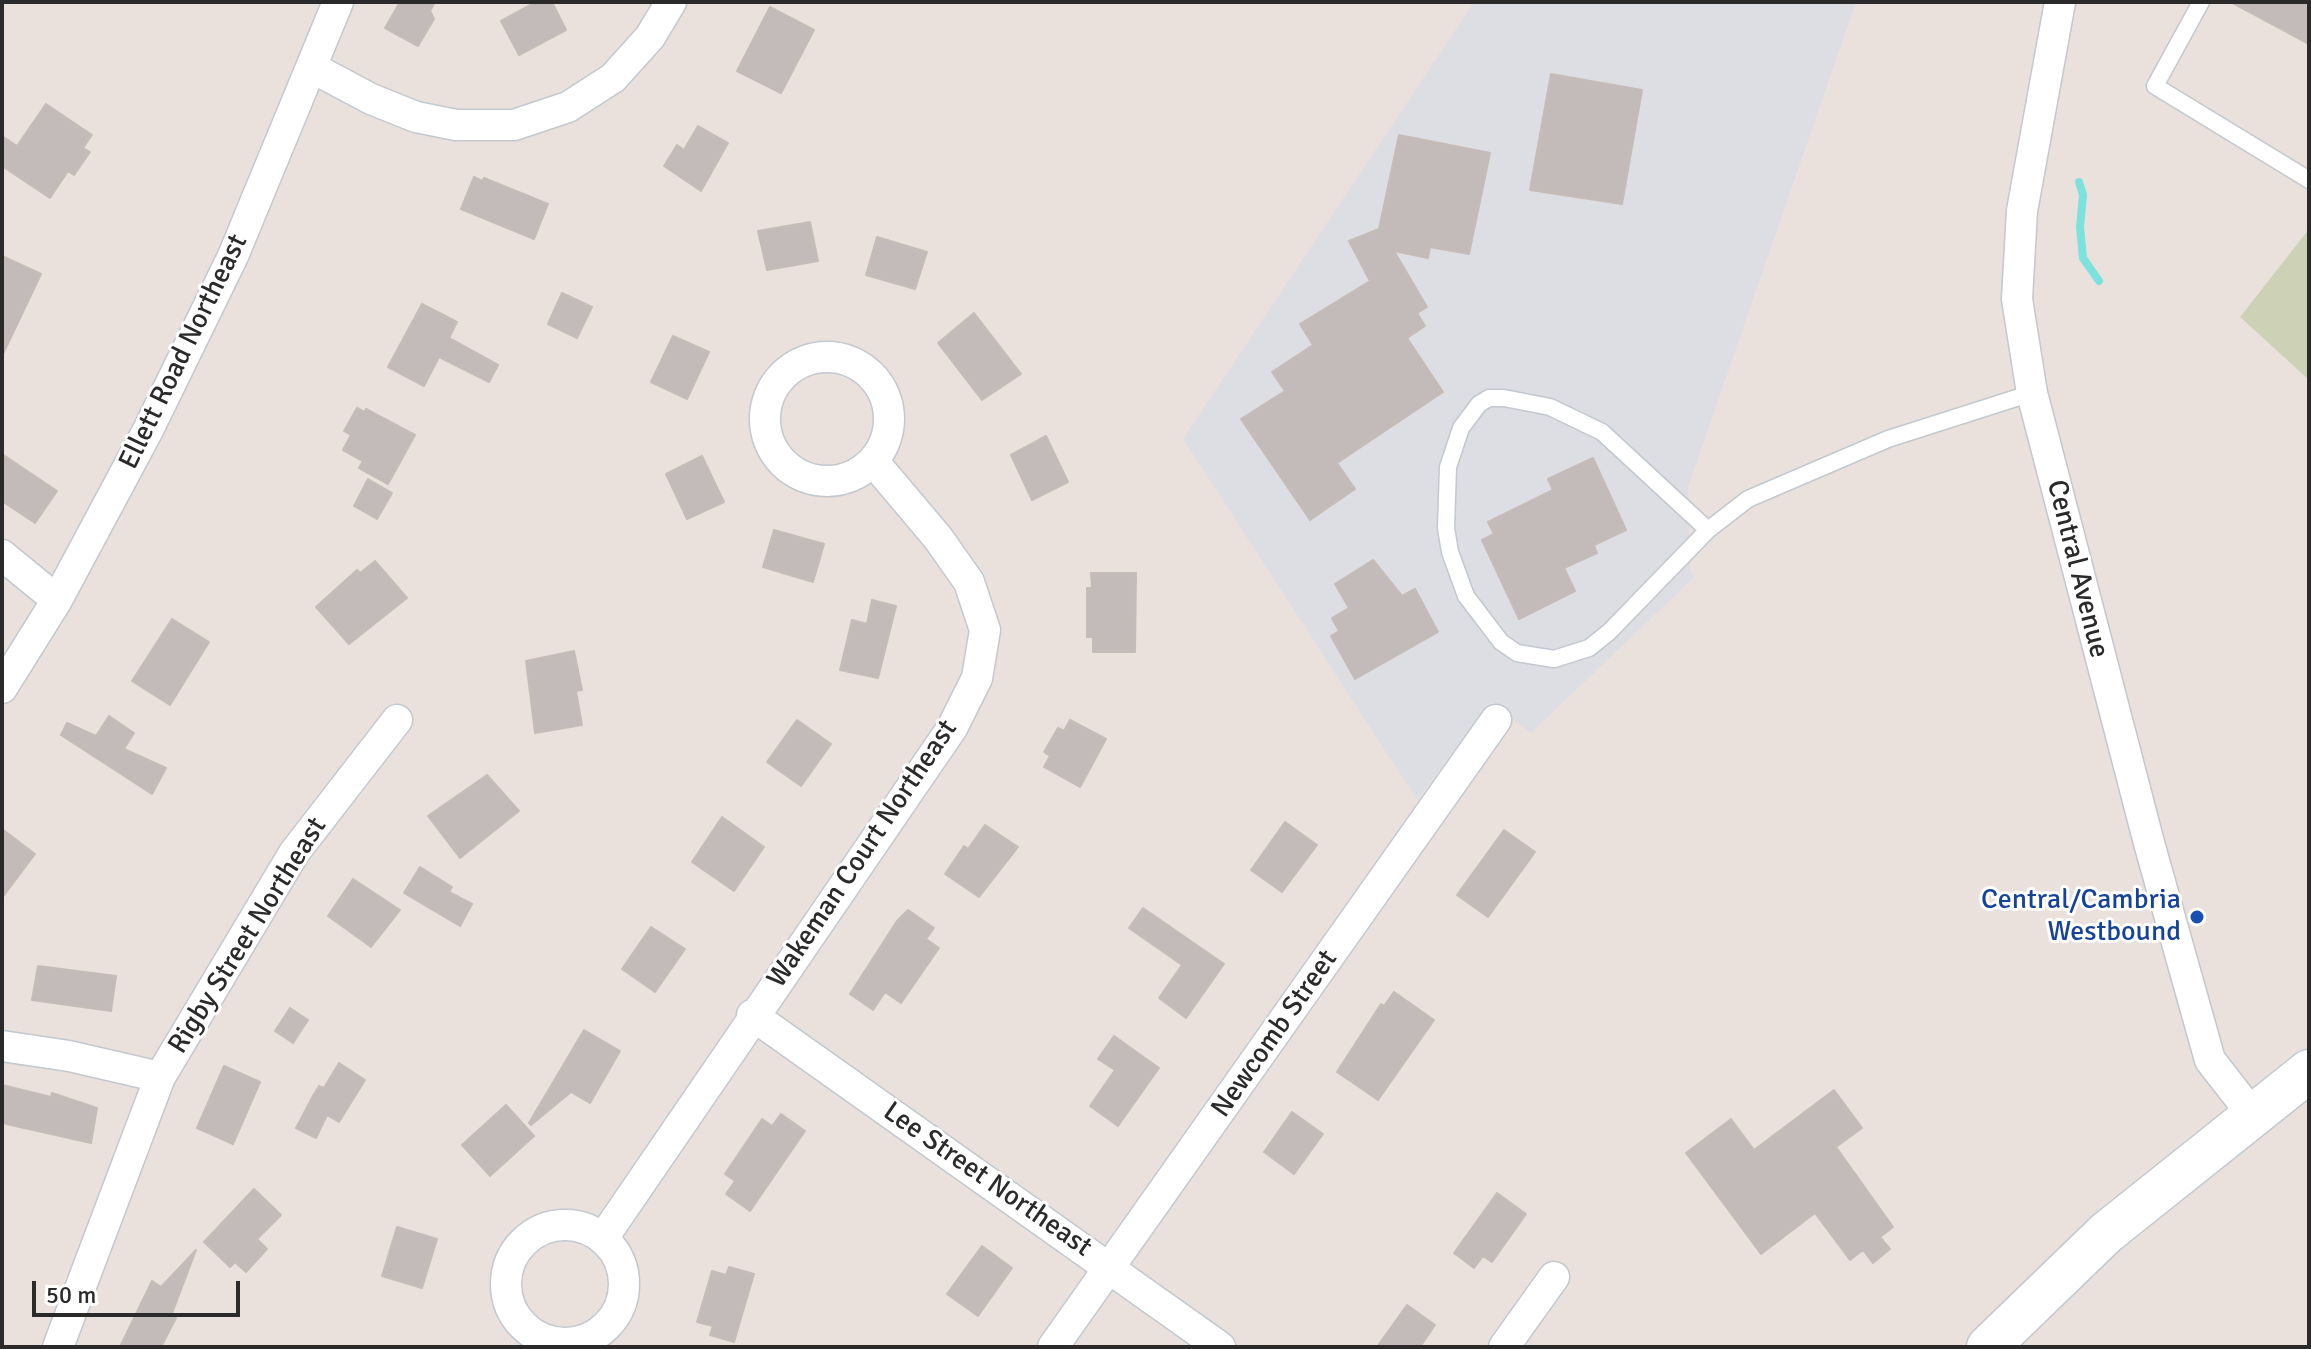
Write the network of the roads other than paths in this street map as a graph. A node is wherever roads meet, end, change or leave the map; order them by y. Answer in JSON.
{"nodes":[{"id":1,"x":338,"y":2,"type":"edge"},
{"id":2,"x":671,"y":2,"type":"edge"},
{"id":3,"x":2060,"y":2,"type":"edge"},
{"id":4,"x":2201,"y":2,"type":"edge"},
{"id":5,"x":311,"y":67,"type":"junction"},
{"id":6,"x":2309,"y":180,"type":"edge"},
{"id":7,"x":2032,"y":393,"type":"junction"},
{"id":8,"x":873,"y":461,"type":"junction"},
{"id":9,"x":1708,"y":530,"type":"junction"},
{"id":10,"x":2,"y":555,"type":"edge"},
{"id":11,"x":57,"y":600,"type":"junction"},
{"id":12,"x":2,"y":688,"type":"edge"},
{"id":13,"x":397,"y":720,"type":"dead end"},
{"id":14,"x":1496,"y":720,"type":"dead end"},
{"id":15,"x":752,"y":1015,"type":"junction"},
{"id":16,"x":2,"y":1046,"type":"edge"},
{"id":17,"x":2309,"y":1071,"type":"edge"},
{"id":18,"x":160,"y":1077,"type":"junction"},
{"id":19,"x":2252,"y":1114,"type":"junction"},
{"id":20,"x":603,"y":1238,"type":"dead end"},
{"id":21,"x":1110,"y":1267,"type":"junction"},
{"id":22,"x":1554,"y":1277,"type":"dead end"},
{"id":23,"x":58,"y":1347,"type":"edge"},
{"id":24,"x":1053,"y":1347,"type":"edge"},
{"id":25,"x":1220,"y":1347,"type":"edge"},
{"id":26,"x":1504,"y":1347,"type":"edge"},
{"id":27,"x":1988,"y":1347,"type":"edge"}],
"edges":[{"from":1,"to":5,"type":"street","name":"Ellett Road Northeast"},
{"from":2,"to":5,"type":"street"},
{"from":3,"to":7,"type":"street","name":"Central Avenue"},
{"from":4,"to":6,"type":"lane"},
{"from":5,"to":11,"type":"street","name":"Ellett Road Northeast"},
{"from":7,"to":9,"type":"lane"},
{"from":7,"to":19,"type":"street","name":"Central Avenue"},
{"from":8,"to":8,"type":"street"},
{"from":8,"to":15,"type":"street","name":"Wakeman Court Northeast"},
{"from":9,"to":9,"type":"lane"},
{"from":10,"to":11,"type":"street"},
{"from":11,"to":12,"type":"street","name":"Ellett Road Northeast"},
{"from":13,"to":18,"type":"street","name":"Rigby Street Northeast"},
{"from":14,"to":21,"type":"street","name":"Newcomb Street"},
{"from":15,"to":20,"type":"street","name":"Wakeman Court Northeast"},
{"from":15,"to":21,"type":"street","name":"Lee Street Northeast"},
{"from":16,"to":18,"type":"street","name":"Rigby Street Northeast"},
{"from":17,"to":19,"type":"main road"},
{"from":18,"to":23,"type":"street","name":"Rigby Street Northeast"},
{"from":19,"to":27,"type":"main road"},
{"from":21,"to":24,"type":"street","name":"Newcomb Street"},
{"from":21,"to":25,"type":"street","name":"Lee Street Northeast"},
{"from":22,"to":26,"type":"street"}]}
